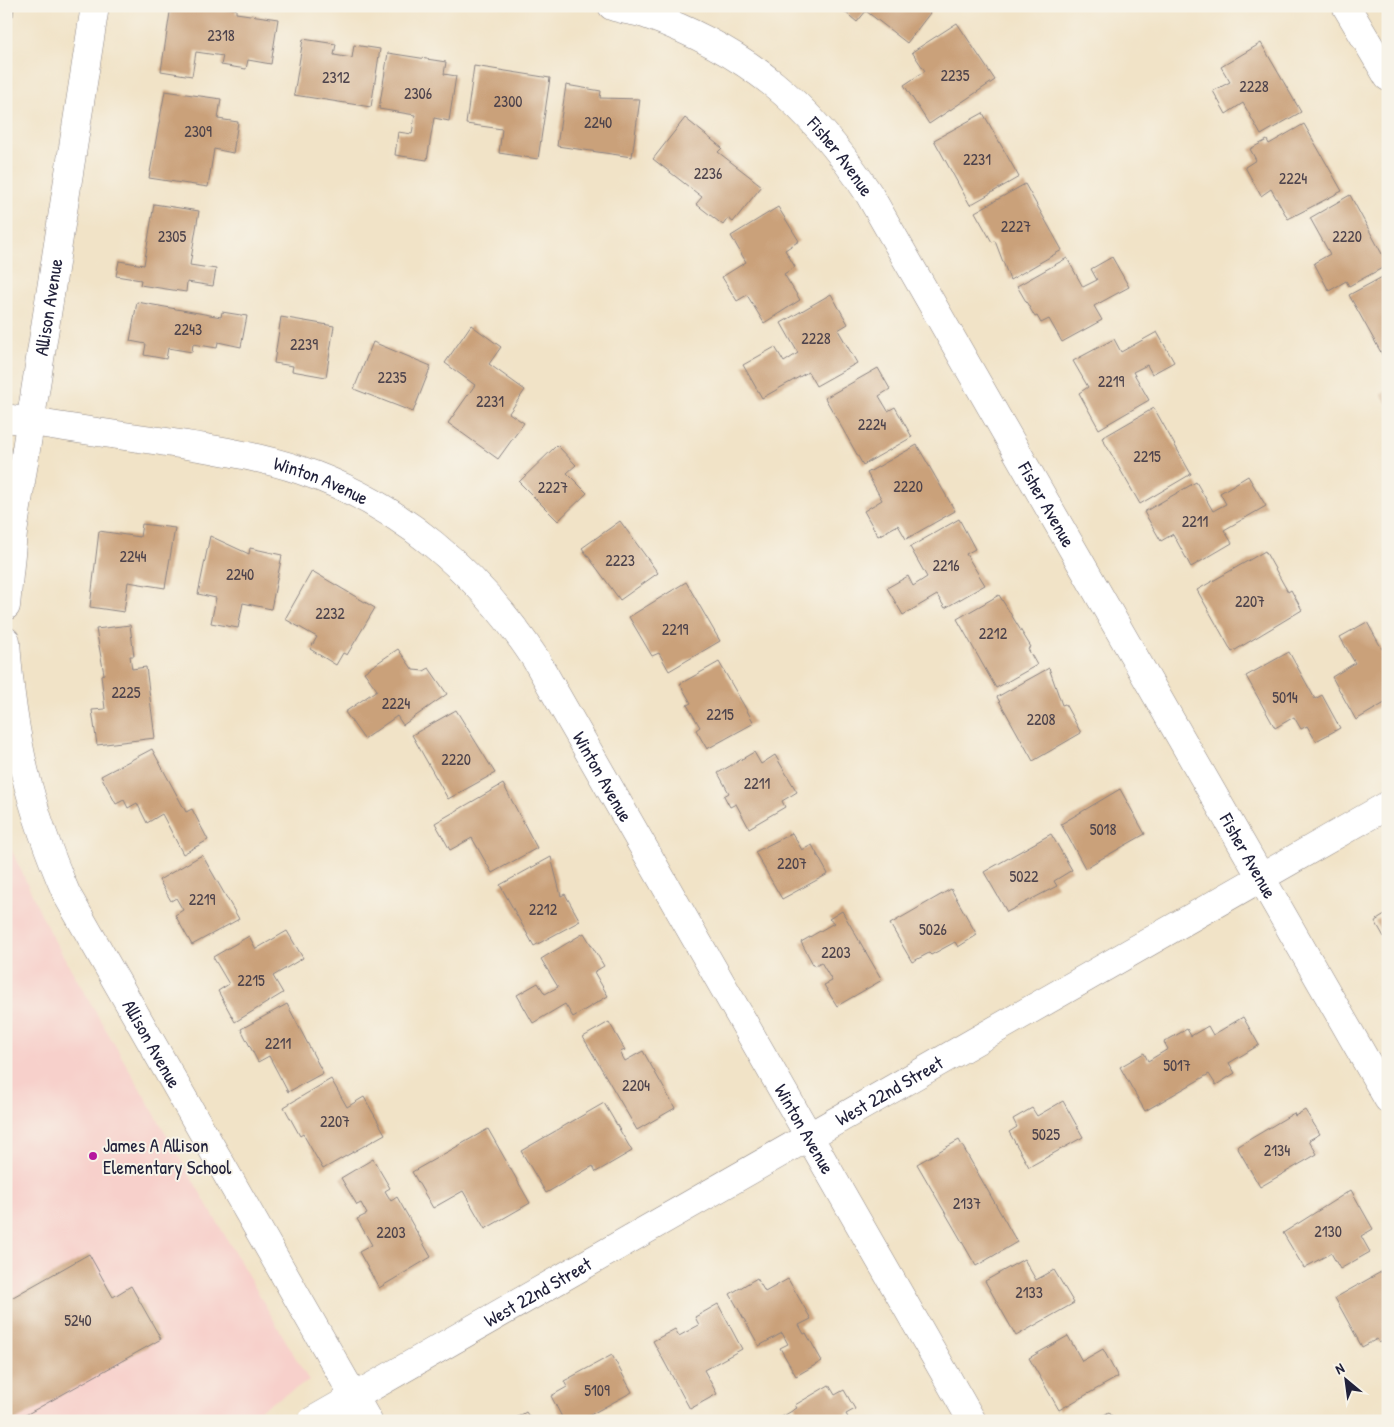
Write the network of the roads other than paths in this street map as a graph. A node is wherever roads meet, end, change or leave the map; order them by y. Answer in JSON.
{"nodes":[{"id":1,"x":95,"y":6,"type":"edge"},
{"id":2,"x":612,"y":6,"type":"edge"},
{"id":3,"x":1347,"y":7,"type":"edge"},
{"id":4,"x":1388,"y":77,"type":"edge"},
{"id":5,"x":19,"y":420,"type":"edge"},
{"id":6,"x":6,"y":607,"type":"edge"},
{"id":7,"x":6,"y":631,"type":"edge"},
{"id":8,"x":6,"y":641,"type":"edge"},
{"id":9,"x":1388,"y":805,"type":"edge"},
{"id":10,"x":1261,"y":877,"type":"junction"},
{"id":11,"x":1388,"y":1099,"type":"edge"},
{"id":12,"x":809,"y":1136,"type":"junction"},
{"id":13,"x":354,"y":1396,"type":"junction"},
{"id":14,"x":312,"y":1421,"type":"edge"},
{"id":15,"x":368,"y":1421,"type":"edge"},
{"id":16,"x":972,"y":1421,"type":"edge"}],
"edges":[{"from":1,"to":5,"type":"street","name":"Allison Avenue"},
{"from":2,"to":10,"type":"street","name":"Fisher Avenue"},
{"from":3,"to":4,"type":"street"},
{"from":5,"to":6,"type":"street","name":"Allison Avenue"},
{"from":5,"to":12,"type":"street","name":"Winton Avenue"},
{"from":6,"to":7,"type":"street","name":"Allison Avenue"},
{"from":8,"to":13,"type":"street","name":"Allison Avenue"},
{"from":9,"to":10,"type":"street","name":"West 22nd Street"},
{"from":10,"to":11,"type":"street","name":"Fisher Avenue"},
{"from":10,"to":12,"type":"street","name":"West 22nd Street"},
{"from":12,"to":13,"type":"street","name":"West 22nd Street"},
{"from":12,"to":16,"type":"street","name":"Winton Avenue"},
{"from":13,"to":14,"type":"street","name":"West 22nd Street"},
{"from":13,"to":15,"type":"street","name":"Allison Avenue"}]}
